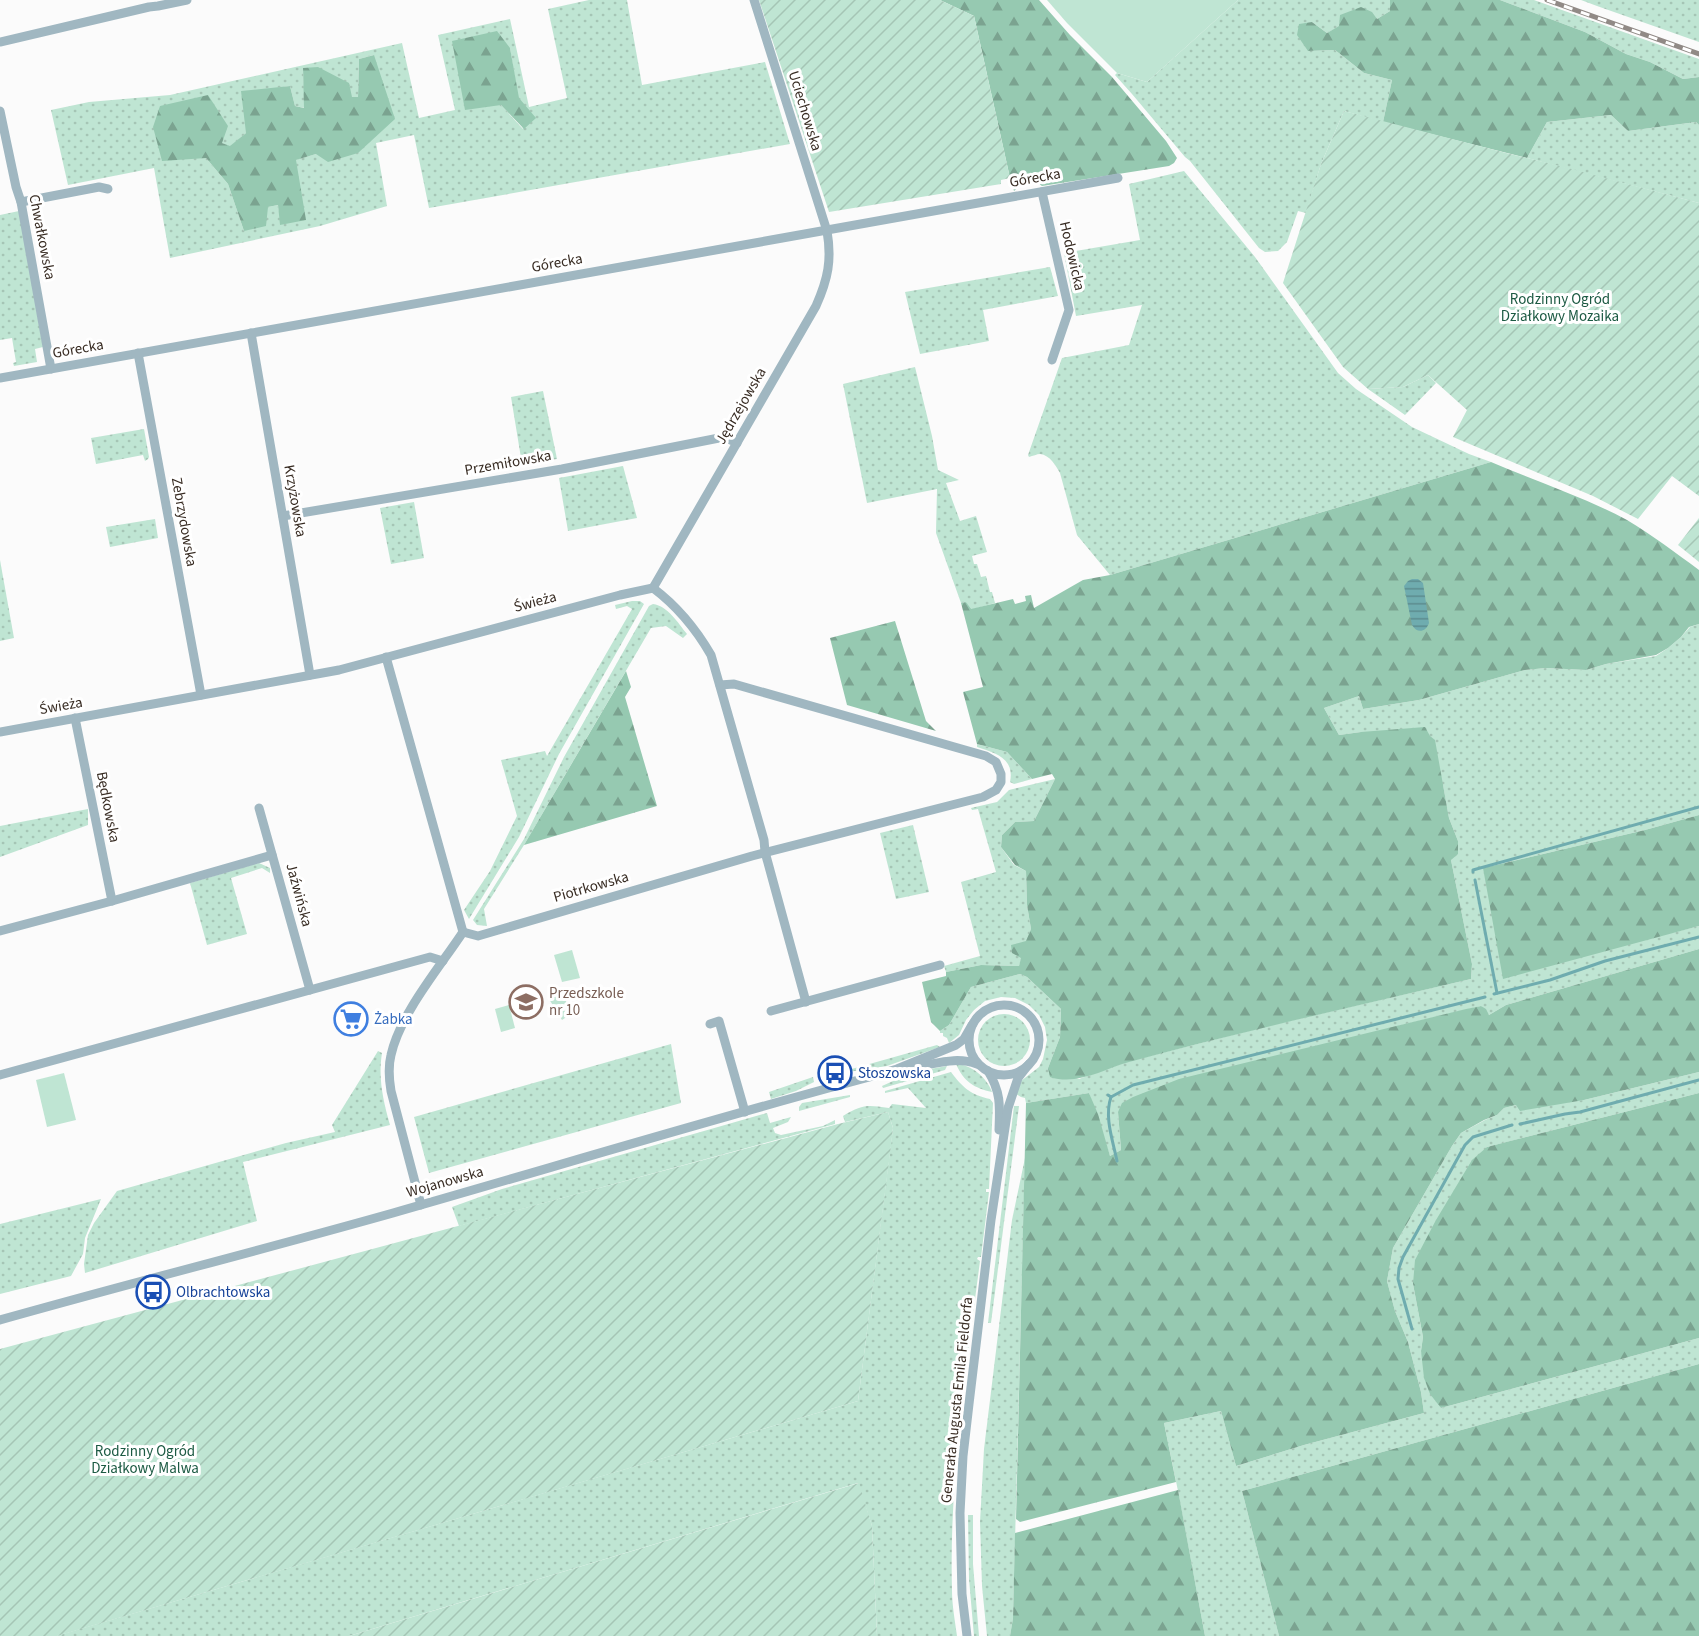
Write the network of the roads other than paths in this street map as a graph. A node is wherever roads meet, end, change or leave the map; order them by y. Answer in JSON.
{"nodes":[{"id":1,"x":187,"y":0,"type":"edge"},
{"id":2,"x":754,"y":0,"type":"edge"},
{"id":3,"x":0,"y":42,"type":"edge"},
{"id":4,"x":0,"y":111,"type":"edge"},
{"id":5,"x":1118,"y":178,"type":"dead end"},
{"id":6,"x":108,"y":189,"type":"dead end"},
{"id":7,"x":1042,"y":192,"type":"junction"},
{"id":8,"x":21,"y":202,"type":"junction"},
{"id":9,"x":827,"y":231,"type":"junction"},
{"id":10,"x":251,"y":333,"type":"junction"},
{"id":11,"x":138,"y":353,"type":"junction"},
{"id":12,"x":1052,"y":360,"type":"dead end"},
{"id":13,"x":51,"y":369,"type":"junction"},
{"id":14,"x":0,"y":378,"type":"edge"},
{"id":15,"x":737,"y":442,"type":"junction"},
{"id":16,"x":283,"y":516,"type":"junction"},
{"id":17,"x":653,"y":588,"type":"junction"},
{"id":18,"x":386,"y":657,"type":"junction"},
{"id":19,"x":310,"y":675,"type":"junction"},
{"id":20,"x":720,"y":685,"type":"junction"},
{"id":21,"x":201,"y":695,"type":"junction"},
{"id":22,"x":75,"y":718,"type":"junction"},
{"id":23,"x":0,"y":732,"type":"edge"},
{"id":24,"x":259,"y":808,"type":"dead end"},
{"id":25,"x":765,"y":852,"type":"junction"},
{"id":26,"x":272,"y":855,"type":"junction"},
{"id":27,"x":112,"y":901,"type":"junction"},
{"id":28,"x":0,"y":931,"type":"edge"},
{"id":29,"x":463,"y":932,"type":"junction"},
{"id":30,"x":444,"y":961,"type":"junction"},
{"id":31,"x":940,"y":965,"type":"dead end"},
{"id":32,"x":310,"y":990,"type":"junction"},
{"id":33,"x":806,"y":1002,"type":"junction"},
{"id":34,"x":771,"y":1011,"type":"dead end"},
{"id":35,"x":710,"y":1024,"type":"dead end"},
{"id":36,"x":972,"y":1025,"type":"junction"},
{"id":37,"x":1029,"y":1064,"type":"junction"},
{"id":38,"x":984,"y":1068,"type":"junction"},
{"id":39,"x":897,"y":1069,"type":"junction"},
{"id":40,"x":0,"y":1075,"type":"edge"},
{"id":41,"x":745,"y":1112,"type":"junction"},
{"id":42,"x":998,"y":1168,"type":"junction"},
{"id":43,"x":421,"y":1205,"type":"junction"},
{"id":44,"x":0,"y":1320,"type":"edge"},
{"id":45,"x":967,"y":1636,"type":"edge"}],
"edges":[{"from":1,"to":3,"type":"street"},
{"from":2,"to":9,"type":"street","name":"Uciechowska"},
{"from":4,"to":8,"type":"street","name":"Chwałkowska"},
{"from":5,"to":7,"type":"street","name":"Górecka"},
{"from":6,"to":8,"type":"street"},
{"from":7,"to":9,"type":"street","name":"Górecka"},
{"from":7,"to":12,"type":"street","name":"Hodowicka"},
{"from":8,"to":13,"type":"street","name":"Chwałkowska"},
{"from":9,"to":10,"type":"street","name":"Górecka"},
{"from":9,"to":15,"type":"street","name":"Jędrzejowska"},
{"from":10,"to":11,"type":"street","name":"Górecka"},
{"from":10,"to":16,"type":"street","name":"Krzyżowska"},
{"from":11,"to":13,"type":"street","name":"Górecka"},
{"from":11,"to":21,"type":"street","name":"Zebrzydowska"},
{"from":13,"to":14,"type":"street","name":"Górecka"},
{"from":15,"to":16,"type":"street","name":"Przemiłowska"},
{"from":15,"to":17,"type":"street","name":"Jędrzejowska"},
{"from":16,"to":19,"type":"street","name":"Krzyżowska"},
{"from":17,"to":18,"type":"street","name":"Świeża"},
{"from":17,"to":20,"type":"street"},
{"from":18,"to":19,"type":"street","name":"Świeża"},
{"from":18,"to":29,"type":"street"},
{"from":19,"to":21,"type":"street","name":"Świeża"},
{"from":20,"to":25,"type":"street"},
{"from":20,"to":25,"type":"street","name":"Piotrkowska"},
{"from":21,"to":22,"type":"street","name":"Świeża"},
{"from":22,"to":23,"type":"street","name":"Świeża"},
{"from":22,"to":27,"type":"street","name":"Będkowska"},
{"from":24,"to":26,"type":"street","name":"Jaźwińska"},
{"from":25,"to":29,"type":"street","name":"Piotrkowska"},
{"from":25,"to":33,"type":"street"},
{"from":26,"to":27,"type":"street"},
{"from":26,"to":32,"type":"street","name":"Jaźwińska"},
{"from":27,"to":28,"type":"street"},
{"from":29,"to":30,"type":"street"},
{"from":30,"to":32,"type":"street"},
{"from":30,"to":43,"type":"street"},
{"from":31,"to":33,"type":"street"},
{"from":32,"to":40,"type":"street"},
{"from":33,"to":34,"type":"street"},
{"from":35,"to":41,"type":"street"},
{"from":36,"to":37,"type":"street"},
{"from":36,"to":38,"type":"street"},
{"from":36,"to":39,"type":"street","name":"Wojanowska"},
{"from":37,"to":38,"type":"street"},
{"from":37,"to":42,"type":"street","name":"Generała Augusta Emila Fieldorfa"},
{"from":38,"to":39,"type":"street","name":"Wojanowska"},
{"from":38,"to":42,"type":"street","name":"Generała Augusta Emila Fieldorfa"},
{"from":39,"to":41,"type":"street","name":"Wojanowska"},
{"from":41,"to":43,"type":"street","name":"Wojanowska"},
{"from":42,"to":45,"type":"street","name":"Generała Augusta Emila Fieldorfa"},
{"from":43,"to":44,"type":"street","name":"Wojanowska"}]}
